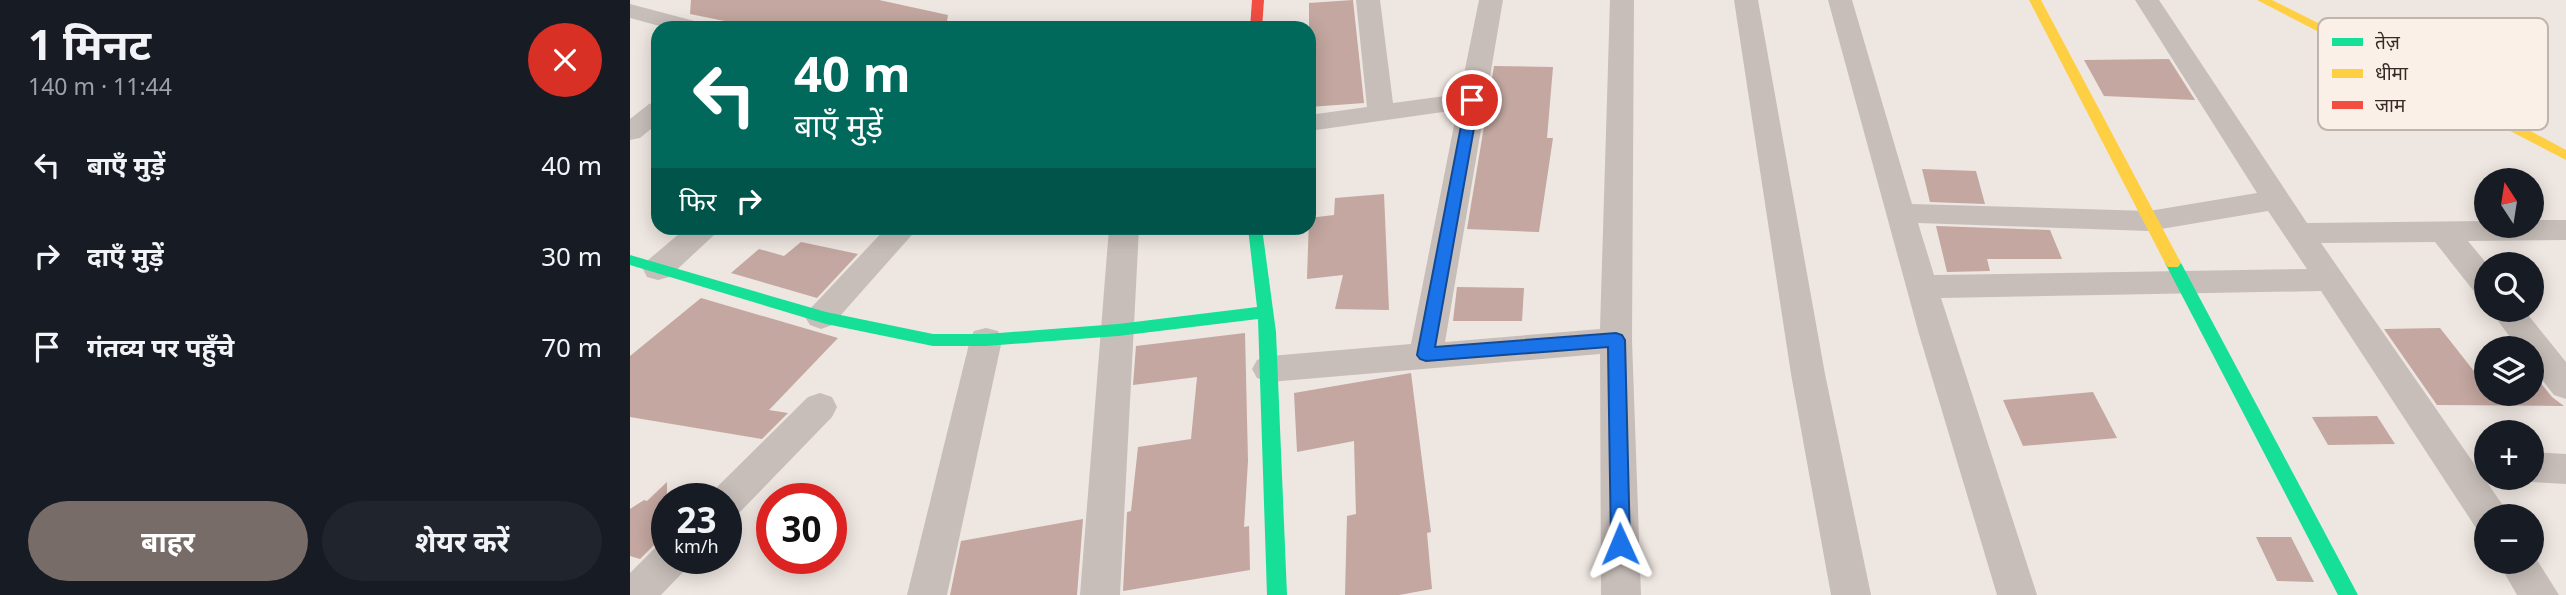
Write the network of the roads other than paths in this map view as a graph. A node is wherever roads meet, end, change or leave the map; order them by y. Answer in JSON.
{"nodes":[{"id":1,"x":1258,"y":0,"type":"edge"},
{"id":2,"x":1368,"y":0,"type":"edge"},
{"id":3,"x":1491,"y":0,"type":"edge"},
{"id":4,"x":1622,"y":0,"type":"edge"},
{"id":5,"x":1746,"y":0,"type":"edge"},
{"id":6,"x":1840,"y":0,"type":"edge"},
{"id":7,"x":2035,"y":0,"type":"edge"},
{"id":8,"x":2147,"y":0,"type":"edge"},
{"id":9,"x":2263,"y":0,"type":"edge"},
{"id":10,"x":632,"y":14,"type":"edge"},
{"id":11,"x":663,"y":21,"type":"edge"},
{"id":12,"x":1256,"y":21,"type":"edge"},
{"id":13,"x":2318,"y":28,"type":"edge"},
{"id":14,"x":1472,"y":100,"type":"junction"},
{"id":15,"x":1381,"y":113,"type":"junction"},
{"id":16,"x":651,"y":116,"type":"edge"},
{"id":17,"x":1316,"y":122,"type":"edge"},
{"id":18,"x":2518,"y":130,"type":"edge"},
{"id":19,"x":630,"y":132,"type":"edge"},
{"id":20,"x":2566,"y":156,"type":"edge"},
{"id":21,"x":2276,"y":200,"type":"junction"},
{"id":22,"x":1900,"y":213,"type":"junction"},
{"id":23,"x":2149,"y":221,"type":"junction"},
{"id":24,"x":2566,"y":230,"type":"edge"},
{"id":25,"x":2443,"y":231,"type":"junction"},
{"id":26,"x":2298,"y":233,"type":"junction"},
{"id":27,"x":692,"y":235,"type":"edge"},
{"id":28,"x":897,"y":235,"type":"edge"},
{"id":29,"x":1124,"y":235,"type":"edge"},
{"id":30,"x":1256,"y":235,"type":"edge"},
{"id":31,"x":644,"y":264,"type":"edge"},
{"id":32,"x":2474,"y":270,"type":"edge"},
{"id":33,"x":2331,"y":280,"type":"junction"},
{"id":34,"x":2183,"y":284,"type":"junction"},
{"id":35,"x":1922,"y":286,"type":"junction"},
{"id":36,"x":1266,"y":312,"type":"junction"},
{"id":37,"x":821,"y":317,"type":"junction"},
{"id":38,"x":2515,"y":322,"type":"edge"},
{"id":39,"x":1118,"y":330,"type":"junction"},
{"id":40,"x":986,"y":340,"type":"junction"},
{"id":41,"x":1616,"y":340,"type":"junction"},
{"id":42,"x":1426,"y":355,"type":"junction"},
{"id":43,"x":1269,"y":369,"type":"junction"},
{"id":44,"x":2566,"y":386,"type":"edge"},
{"id":45,"x":820,"y":407,"type":"dead end"},
{"id":46,"x":2471,"y":465,"type":"edge"},
{"id":47,"x":2544,"y":468,"type":"edge"},
{"id":48,"x":2566,"y":469,"type":"edge"},
{"id":49,"x":742,"y":486,"type":"edge"},
{"id":50,"x":2484,"y":504,"type":"edge"},
{"id":51,"x":655,"y":574,"type":"edge"},
{"id":52,"x":2525,"y":574,"type":"edge"},
{"id":53,"x":635,"y":595,"type":"edge"},
{"id":54,"x":927,"y":595,"type":"edge"},
{"id":55,"x":1100,"y":595,"type":"edge"},
{"id":56,"x":1276,"y":595,"type":"edge"},
{"id":57,"x":1621,"y":595,"type":"edge"},
{"id":58,"x":1851,"y":595,"type":"edge"},
{"id":59,"x":2017,"y":595,"type":"edge"},
{"id":60,"x":2348,"y":595,"type":"edge"},
{"id":61,"x":2539,"y":595,"type":"edge"}],
"edges":[{"from":1,"to":12,"type":"street"},
{"from":2,"to":15,"type":"street"},
{"from":3,"to":14,"type":"street"},
{"from":4,"to":41,"type":"street"},
{"from":5,"to":58,"type":"street"},
{"from":6,"to":22,"type":"street"},
{"from":7,"to":23,"type":"street"},
{"from":8,"to":21,"type":"street"},
{"from":9,"to":13,"type":"street"},
{"from":10,"to":11,"type":"street"},
{"from":14,"to":15,"type":"street"},
{"from":14,"to":42,"type":"street"},
{"from":15,"to":17,"type":"street"},
{"from":16,"to":19,"type":"street"},
{"from":18,"to":20,"type":"street"},
{"from":21,"to":23,"type":"street"},
{"from":21,"to":26,"type":"street"},
{"from":22,"to":23,"type":"street"},
{"from":22,"to":35,"type":"street"},
{"from":23,"to":34,"type":"street"},
{"from":24,"to":25,"type":"street"},
{"from":25,"to":26,"type":"street"},
{"from":25,"to":32,"type":"street"},
{"from":26,"to":33,"type":"street"},
{"from":27,"to":31,"type":"street"},
{"from":28,"to":37,"type":"street"},
{"from":29,"to":39,"type":"street"},
{"from":30,"to":36,"type":"street"},
{"from":31,"to":37,"type":"street"},
{"from":33,"to":34,"type":"street"},
{"from":33,"to":46,"type":"street"},
{"from":34,"to":35,"type":"street"},
{"from":34,"to":60,"type":"street"},
{"from":35,"to":59,"type":"street"},
{"from":36,"to":39,"type":"street"},
{"from":36,"to":43,"type":"street"},
{"from":37,"to":40,"type":"street"},
{"from":38,"to":44,"type":"street"},
{"from":39,"to":40,"type":"street"},
{"from":39,"to":55,"type":"street"},
{"from":40,"to":54,"type":"street"},
{"from":41,"to":42,"type":"street"},
{"from":41,"to":57,"type":"street"},
{"from":42,"to":43,"type":"street"},
{"from":43,"to":56,"type":"street"},
{"from":45,"to":49,"type":"street"},
{"from":46,"to":50,"type":"street"},
{"from":47,"to":48,"type":"street"},
{"from":51,"to":53,"type":"street"},
{"from":52,"to":61,"type":"street"}]}
